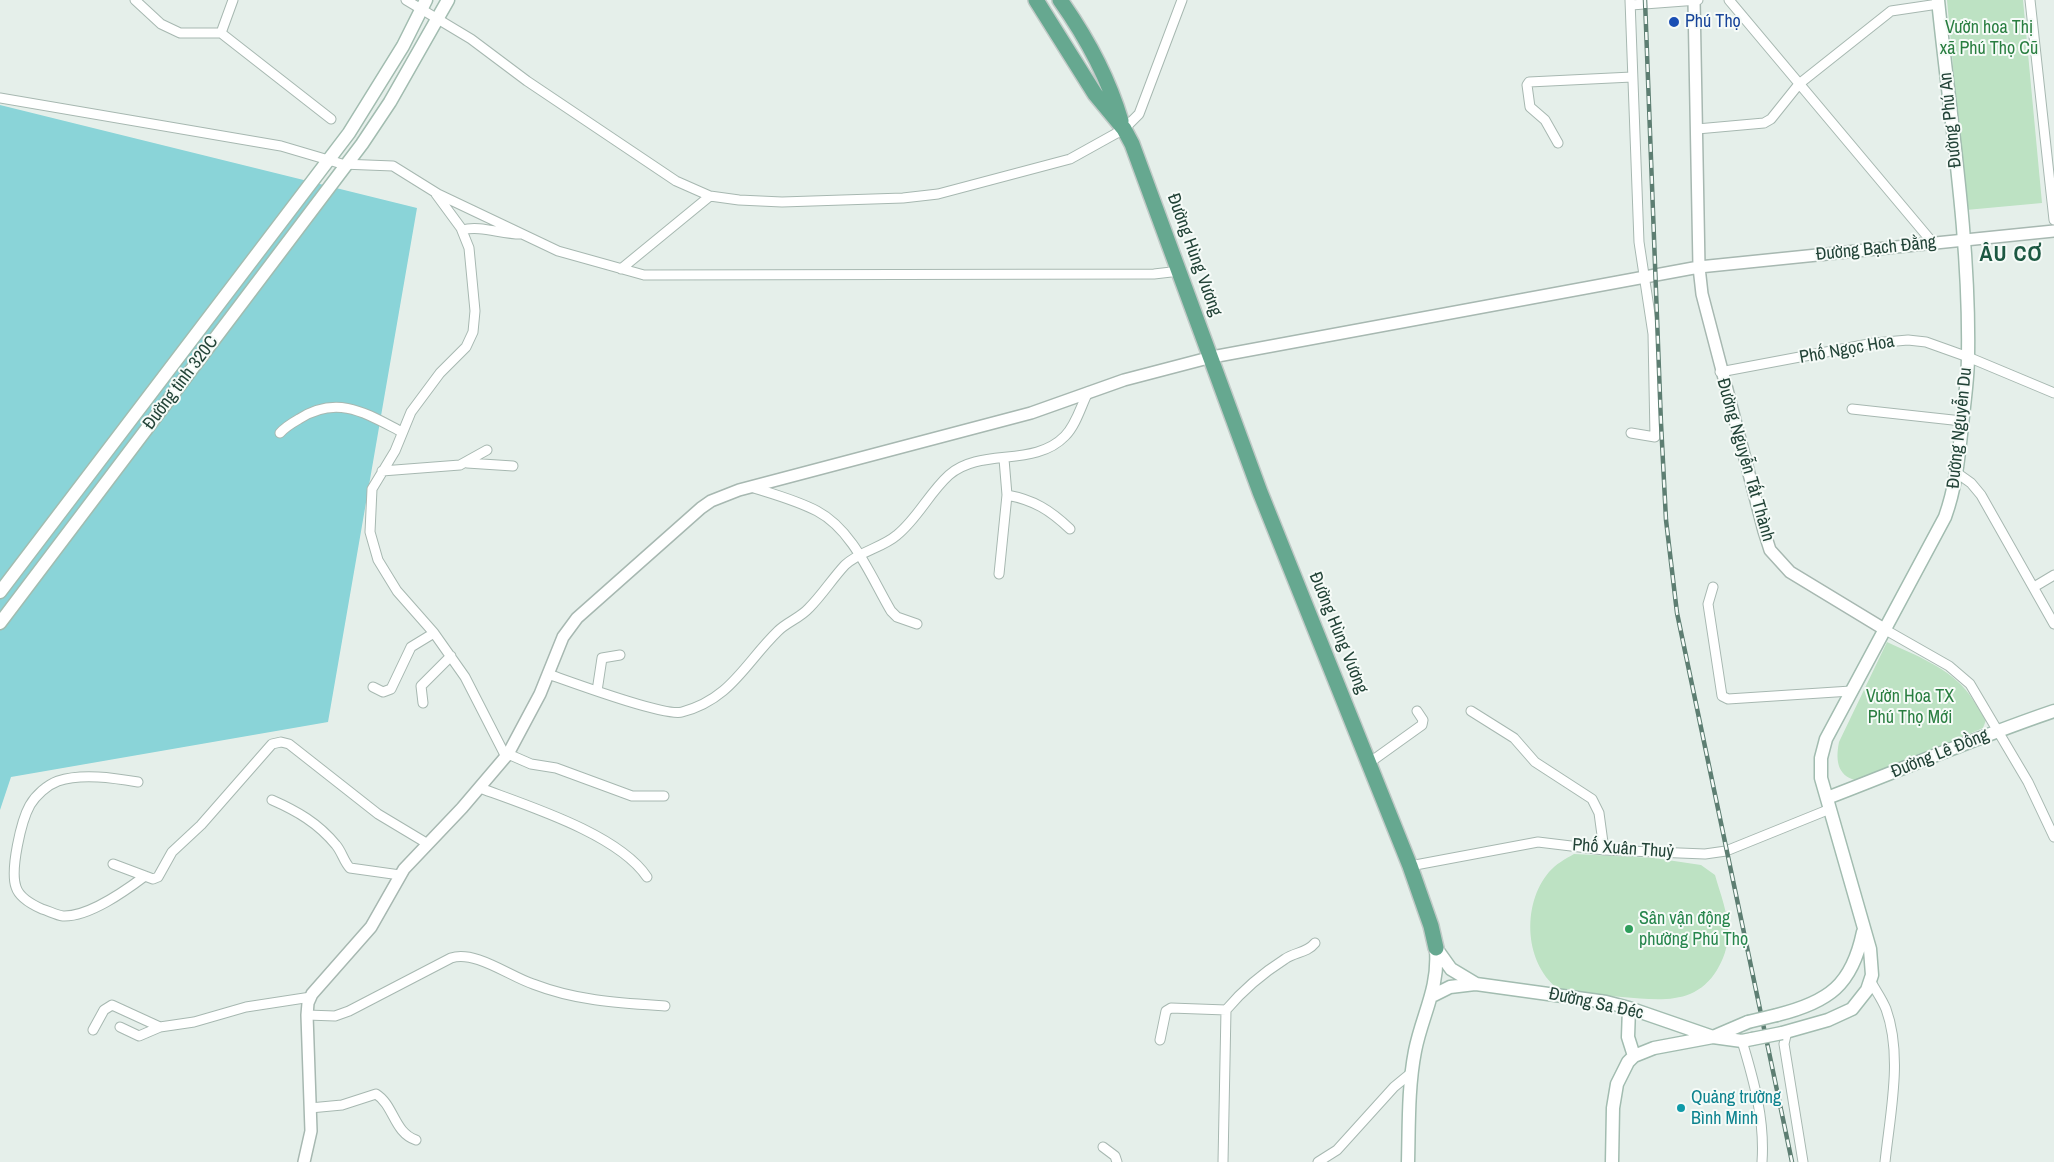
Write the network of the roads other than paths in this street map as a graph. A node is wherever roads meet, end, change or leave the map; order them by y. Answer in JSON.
{"nodes":[{"id":1,"x":135,"y":0,"type":"edge"},
{"id":2,"x":233,"y":0,"type":"edge"},
{"id":3,"x":406,"y":0,"type":"edge"},
{"id":4,"x":448,"y":0,"type":"edge"},
{"id":5,"x":1036,"y":0,"type":"edge"},
{"id":6,"x":1060,"y":0,"type":"edge"},
{"id":7,"x":1182,"y":0,"type":"edge"},
{"id":8,"x":1695,"y":0,"type":"edge"},
{"id":9,"x":1729,"y":0,"type":"edge"},
{"id":10,"x":2030,"y":0,"type":"edge"},
{"id":11,"x":1630,"y":2,"type":"edge"},
{"id":12,"x":1938,"y":2,"type":"edge"},
{"id":13,"x":424,"y":5,"type":"edge"},
{"id":14,"x":438,"y":19,"type":"junction"},
{"id":15,"x":221,"y":34,"type":"junction"},
{"id":16,"x":1632,"y":77,"type":"junction"},
{"id":17,"x":1798,"y":84,"type":"junction"},
{"id":18,"x":0,"y":98,"type":"edge"},
{"id":19,"x":331,"y":119,"type":"dead end"},
{"id":20,"x":1124,"y":129,"type":"junction"},
{"id":21,"x":1697,"y":129,"type":"junction"},
{"id":22,"x":1558,"y":143,"type":"dead end"},
{"id":23,"x":329,"y":160,"type":"junction"},
{"id":24,"x":2051,"y":161,"type":"edge"},
{"id":25,"x":348,"y":164,"type":"junction"},
{"id":26,"x":434,"y":192,"type":"junction"},
{"id":27,"x":710,"y":196,"type":"junction"},
{"id":28,"x":2054,"y":220,"type":"edge"},
{"id":29,"x":462,"y":230,"type":"junction"},
{"id":30,"x":2054,"y":231,"type":"edge"},
{"id":31,"x":523,"y":233,"type":"junction"},
{"id":32,"x":1963,"y":240,"type":"junction"},
{"id":33,"x":1933,"y":243,"type":"junction"},
{"id":34,"x":1699,"y":267,"type":"junction"},
{"id":35,"x":621,"y":269,"type":"junction"},
{"id":36,"x":1180,"y":271,"type":"junction"},
{"id":37,"x":1643,"y":276,"type":"junction"},
{"id":38,"x":1212,"y":357,"type":"junction"},
{"id":39,"x":1968,"y":357,"type":"junction"},
{"id":40,"x":1720,"y":372,"type":"junction"},
{"id":41,"x":1088,"y":392,"type":"junction"},
{"id":42,"x":2054,"y":393,"type":"edge"},
{"id":43,"x":1852,"y":409,"type":"dead end"},
{"id":44,"x":1962,"y":422,"type":"junction"},
{"id":45,"x":402,"y":432,"type":"junction"},
{"id":46,"x":280,"y":433,"type":"dead end"},
{"id":47,"x":1631,"y":433,"type":"dead end"},
{"id":48,"x":487,"y":450,"type":"dead end"},
{"id":49,"x":1004,"y":459,"type":"junction"},
{"id":50,"x":467,"y":463,"type":"junction"},
{"id":51,"x":514,"y":466,"type":"dead end"},
{"id":52,"x":382,"y":471,"type":"junction"},
{"id":53,"x":1957,"y":474,"type":"junction"},
{"id":54,"x":752,"y":487,"type":"junction"},
{"id":55,"x":1007,"y":495,"type":"junction"},
{"id":56,"x":1070,"y":529,"type":"dead end"},
{"id":57,"x":858,"y":556,"type":"junction"},
{"id":58,"x":999,"y":574,"type":"dead end"},
{"id":59,"x":2054,"y":575,"type":"edge"},
{"id":60,"x":2034,"y":587,"type":"junction"},
{"id":61,"x":1713,"y":588,"type":"dead end"},
{"id":62,"x":0,"y":592,"type":"edge"},
{"id":63,"x":0,"y":622,"type":"edge"},
{"id":64,"x":917,"y":624,"type":"dead end"},
{"id":65,"x":2054,"y":624,"type":"edge"},
{"id":66,"x":1884,"y":629,"type":"junction"},
{"id":67,"x":434,"y":633,"type":"junction"},
{"id":68,"x":451,"y":656,"type":"junction"},
{"id":69,"x":620,"y":656,"type":"dead end"},
{"id":70,"x":548,"y":674,"type":"junction"},
{"id":71,"x":373,"y":687,"type":"dead end"},
{"id":72,"x":598,"y":691,"type":"junction"},
{"id":73,"x":1851,"y":691,"type":"junction"},
{"id":74,"x":423,"y":703,"type":"dead end"},
{"id":75,"x":1417,"y":711,"type":"dead end"},
{"id":76,"x":1471,"y":711,"type":"dead end"},
{"id":77,"x":2054,"y":711,"type":"edge"},
{"id":78,"x":1998,"y":730,"type":"junction"},
{"id":79,"x":507,"y":756,"type":"junction"},
{"id":80,"x":1370,"y":763,"type":"junction"},
{"id":81,"x":138,"y":782,"type":"dead end"},
{"id":82,"x":480,"y":788,"type":"junction"},
{"id":83,"x":664,"y":796,"type":"dead end"},
{"id":84,"x":272,"y":800,"type":"dead end"},
{"id":85,"x":1829,"y":804,"type":"junction"},
{"id":86,"x":2054,"y":837,"type":"edge"},
{"id":87,"x":428,"y":844,"type":"junction"},
{"id":88,"x":1604,"y":850,"type":"junction"},
{"id":89,"x":113,"y":864,"type":"dead end"},
{"id":90,"x":1410,"y":866,"type":"junction"},
{"id":91,"x":400,"y":875,"type":"junction"},
{"id":92,"x":145,"y":876,"type":"junction"},
{"id":93,"x":647,"y":877,"type":"dead end"},
{"id":94,"x":1863,"y":932,"type":"junction"},
{"id":95,"x":1315,"y":943,"type":"dead end"},
{"id":96,"x":1436,"y":948,"type":"junction"},
{"id":97,"x":1871,"y":982,"type":"junction"},
{"id":98,"x":1476,"y":984,"type":"junction"},
{"id":99,"x":1432,"y":996,"type":"junction"},
{"id":100,"x":310,"y":997,"type":"junction"},
{"id":101,"x":665,"y":1006,"type":"dead end"},
{"id":102,"x":1629,"y":1008,"type":"junction"},
{"id":103,"x":1226,"y":1010,"type":"junction"},
{"id":104,"x":307,"y":1015,"type":"junction"},
{"id":105,"x":120,"y":1027,"type":"dead end"},
{"id":106,"x":160,"y":1027,"type":"junction"},
{"id":107,"x":93,"y":1030,"type":"dead end"},
{"id":108,"x":1784,"y":1032,"type":"junction"},
{"id":109,"x":1713,"y":1037,"type":"junction"},
{"id":110,"x":1160,"y":1040,"type":"dead end"},
{"id":111,"x":1747,"y":1040,"type":"junction"},
{"id":112,"x":1634,"y":1056,"type":"junction"},
{"id":113,"x":1412,"y":1073,"type":"junction"},
{"id":114,"x":310,"y":1108,"type":"junction"},
{"id":115,"x":416,"y":1140,"type":"dead end"},
{"id":116,"x":1103,"y":1147,"type":"dead end"},
{"id":117,"x":304,"y":1162,"type":"edge"},
{"id":118,"x":1117,"y":1162,"type":"edge"},
{"id":119,"x":1223,"y":1162,"type":"edge"},
{"id":120,"x":1318,"y":1162,"type":"edge"},
{"id":121,"x":1408,"y":1162,"type":"edge"},
{"id":122,"x":1612,"y":1162,"type":"edge"},
{"id":123,"x":1762,"y":1162,"type":"edge"},
{"id":124,"x":1803,"y":1162,"type":"edge"},
{"id":125,"x":1885,"y":1162,"type":"edge"}],
"edges":[{"from":1,"to":15,"type":"street"},
{"from":2,"to":15,"type":"street"},
{"from":3,"to":13,"type":"street"},
{"from":4,"to":14,"type":"main road"},
{"from":5,"to":20,"type":"main road","name":"Đường Hùng Vương"},
{"from":6,"to":20,"type":"main road","name":"Đường Hùng Vương"},
{"from":7,"to":20,"type":"street"},
{"from":8,"to":11,"type":"street"},
{"from":8,"to":21,"type":"street","name":"Đường Nguyễn Tất Thành"},
{"from":9,"to":17,"type":"street"},
{"from":10,"to":24,"type":"street"},
{"from":11,"to":16,"type":"street"},
{"from":12,"to":17,"type":"street"},
{"from":12,"to":32,"type":"main road","name":"Đường Phú An"},
{"from":13,"to":14,"type":"street"},
{"from":13,"to":23,"type":"main road","name":"Đường tỉnh 320C"},
{"from":14,"to":25,"type":"main road","name":"Đường tỉnh 320C"},
{"from":14,"to":27,"type":"street"},
{"from":15,"to":19,"type":"street"},
{"from":16,"to":22,"type":"street"},
{"from":16,"to":37,"type":"street"},
{"from":17,"to":21,"type":"street"},
{"from":17,"to":33,"type":"street"},
{"from":18,"to":23,"type":"street"},
{"from":20,"to":27,"type":"street"},
{"from":20,"to":36,"type":"main road","name":"Đường Hùng Vương"},
{"from":21,"to":34,"type":"street","name":"Đường Nguyễn Tất Thành"},
{"from":23,"to":25,"type":"street"},
{"from":23,"to":62,"type":"main road","name":"Đường tỉnh 320C"},
{"from":24,"to":28,"type":"street"},
{"from":25,"to":26,"type":"street"},
{"from":25,"to":63,"type":"main road","name":"Đường tỉnh 320C"},
{"from":26,"to":29,"type":"street"},
{"from":26,"to":31,"type":"street"},
{"from":27,"to":35,"type":"street"},
{"from":29,"to":31,"type":"street"},
{"from":29,"to":45,"type":"street"},
{"from":30,"to":32,"type":"street","name":"Đường Bạch Đằng"},
{"from":31,"to":35,"type":"street"},
{"from":32,"to":33,"type":"street","name":"Đường Bạch Đằng"},
{"from":32,"to":39,"type":"main road","name":"Đường Nguyễn Du"},
{"from":33,"to":34,"type":"street","name":"Đường Bạch Đằng"},
{"from":34,"to":37,"type":"street","name":"Đường Bạch Đằng"},
{"from":34,"to":40,"type":"street","name":"Đường Nguyễn Tất Thành"},
{"from":35,"to":36,"type":"street"},
{"from":36,"to":38,"type":"main road","name":"Đường Hùng Vương"},
{"from":37,"to":38,"type":"street","name":"Đường Bạch Đằng"},
{"from":37,"to":47,"type":"street"},
{"from":38,"to":41,"type":"street","name":"Đường Bạch Đằng"},
{"from":38,"to":80,"type":"main road","name":"Đường Hùng Vương"},
{"from":39,"to":40,"type":"street","name":"Phố Ngọc Hoa"},
{"from":39,"to":42,"type":"street","name":"Phố Ngọc Hoa"},
{"from":39,"to":44,"type":"main road","name":"Đường Nguyễn Du"},
{"from":40,"to":66,"type":"street","name":"Đường Nguyễn Tất Thành"},
{"from":41,"to":49,"type":"street"},
{"from":41,"to":54,"type":"street","name":"Đường Bạch Đằng"},
{"from":43,"to":44,"type":"street"},
{"from":44,"to":53,"type":"main road","name":"Đường Nguyễn Du"},
{"from":45,"to":46,"type":"street"},
{"from":45,"to":52,"type":"street"},
{"from":48,"to":50,"type":"street"},
{"from":49,"to":55,"type":"street"},
{"from":49,"to":57,"type":"street"},
{"from":50,"to":51,"type":"street"},
{"from":50,"to":52,"type":"street"},
{"from":52,"to":67,"type":"street"},
{"from":53,"to":60,"type":"street"},
{"from":53,"to":66,"type":"main road","name":"Đường Nguyễn Du"},
{"from":54,"to":57,"type":"street"},
{"from":54,"to":70,"type":"street","name":"Đường Bạch Đằng"},
{"from":55,"to":56,"type":"street"},
{"from":55,"to":58,"type":"street"},
{"from":57,"to":64,"type":"street"},
{"from":57,"to":72,"type":"street"},
{"from":59,"to":60,"type":"street"},
{"from":60,"to":65,"type":"street"},
{"from":61,"to":73,"type":"street"},
{"from":66,"to":73,"type":"main road"},
{"from":66,"to":78,"type":"street"},
{"from":67,"to":68,"type":"street"},
{"from":67,"to":71,"type":"street"},
{"from":68,"to":74,"type":"street"},
{"from":68,"to":79,"type":"street"},
{"from":69,"to":72,"type":"street"},
{"from":70,"to":72,"type":"street"},
{"from":70,"to":79,"type":"street","name":"Đường Bạch Đằng"},
{"from":73,"to":85,"type":"main road"},
{"from":75,"to":80,"type":"street"},
{"from":76,"to":88,"type":"street"},
{"from":77,"to":78,"type":"main road","name":"Đường Lê Đồng"},
{"from":78,"to":85,"type":"main road","name":"Đường Lê Đồng"},
{"from":78,"to":86,"type":"street"},
{"from":79,"to":82,"type":"street","name":"Đường Bạch Đằng"},
{"from":79,"to":83,"type":"street"},
{"from":80,"to":90,"type":"main road","name":"Đường Hùng Vương"},
{"from":81,"to":92,"type":"street"},
{"from":82,"to":87,"type":"street","name":"Đường Bạch Đằng"},
{"from":82,"to":93,"type":"street"},
{"from":84,"to":91,"type":"street"},
{"from":85,"to":88,"type":"street","name":"Phố Xuân Thuỷ"},
{"from":85,"to":94,"type":"main road"},
{"from":87,"to":91,"type":"street","name":"Đường Bạch Đằng"},
{"from":87,"to":92,"type":"street"},
{"from":88,"to":90,"type":"street","name":"Phố Xuân Thuỷ"},
{"from":89,"to":92,"type":"street"},
{"from":90,"to":96,"type":"main road","name":"Đường Hùng Vương"},
{"from":91,"to":100,"type":"street","name":"Đường Bạch Đằng"},
{"from":94,"to":97,"type":"main road"},
{"from":94,"to":109,"type":"main road","bridge":true},
{"from":95,"to":103,"type":"street"},
{"from":96,"to":98,"type":"main road","name":"Đường Sa Đéc"},
{"from":96,"to":99,"type":"main road","name":"Đường Hùng Vương"},
{"from":97,"to":108,"type":"main road"},
{"from":97,"to":125,"type":"street"},
{"from":98,"to":99,"type":"main road","name":"Đường Sa Đéc"},
{"from":98,"to":102,"type":"main road","name":"Đường Sa Đéc"},
{"from":99,"to":113,"type":"main road","name":"Đường Hùng Vương"},
{"from":100,"to":104,"type":"street"},
{"from":100,"to":106,"type":"street"},
{"from":101,"to":104,"type":"street"},
{"from":102,"to":109,"type":"main road","name":"Đường Sa Đéc"},
{"from":102,"to":112,"type":"main road"},
{"from":103,"to":110,"type":"street"},
{"from":103,"to":119,"type":"street"},
{"from":104,"to":114,"type":"street"},
{"from":105,"to":106,"type":"street"},
{"from":106,"to":107,"type":"street"},
{"from":108,"to":111,"type":"main road","bridge":true},
{"from":108,"to":124,"type":"street"},
{"from":109,"to":111,"type":"main road"},
{"from":109,"to":112,"type":"main road"},
{"from":111,"to":123,"type":"street"},
{"from":112,"to":122,"type":"main road"},
{"from":113,"to":120,"type":"street"},
{"from":113,"to":121,"type":"main road","name":"Đường Hùng Vương"},
{"from":114,"to":115,"type":"street"},
{"from":114,"to":117,"type":"street"},
{"from":116,"to":118,"type":"street"}]}
